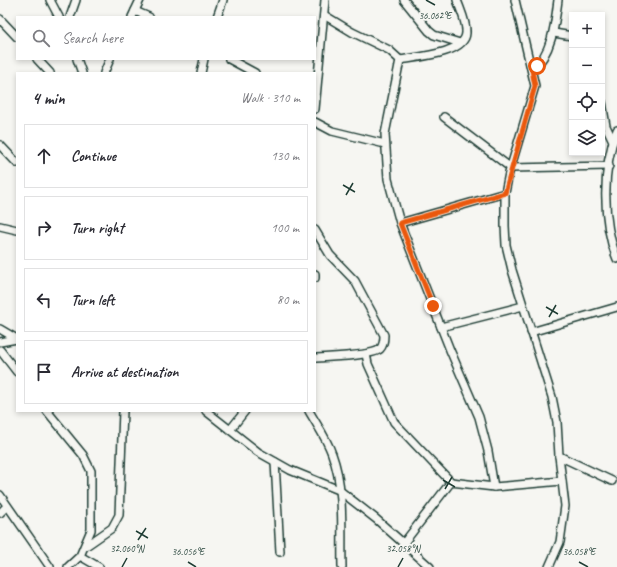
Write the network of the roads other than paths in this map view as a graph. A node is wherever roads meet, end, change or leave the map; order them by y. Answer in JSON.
{"nodes":[{"id":1,"x":50,"y":0,"type":"edge"},
{"id":2,"x":76,"y":0,"type":"edge"},
{"id":3,"x":140,"y":0,"type":"edge"},
{"id":4,"x":223,"y":0,"type":"edge"},
{"id":5,"x":325,"y":0,"type":"edge"},
{"id":6,"x":404,"y":0,"type":"edge"},
{"id":7,"x":457,"y":0,"type":"edge"},
{"id":8,"x":515,"y":0,"type":"edge"},
{"id":9,"x":558,"y":0,"type":"edge"},
{"id":10,"x":134,"y":14,"type":"edge"},
{"id":11,"x":324,"y":15,"type":"junction"},
{"id":12,"x":58,"y":16,"type":"edge"},
{"id":13,"x":70,"y":16,"type":"edge"},
{"id":14,"x":144,"y":16,"type":"edge"},
{"id":15,"x":217,"y":16,"type":"edge"},
{"id":16,"x":0,"y":19,"type":"edge"},
{"id":17,"x":554,"y":33,"type":"junction"},
{"id":18,"x":16,"y":36,"type":"edge"},
{"id":19,"x":569,"y":36,"type":"edge"},
{"id":20,"x":460,"y":43,"type":"junction"},
{"id":21,"x":38,"y":60,"type":"edge"},
{"id":22,"x":77,"y":60,"type":"edge"},
{"id":23,"x":110,"y":60,"type":"edge"},
{"id":24,"x":204,"y":60,"type":"edge"},
{"id":25,"x":231,"y":60,"type":"edge"},
{"id":26,"x":400,"y":60,"type":"junction"},
{"id":27,"x":532,"y":70,"type":"junction"},
{"id":28,"x":49,"y":72,"type":"edge"},
{"id":29,"x":82,"y":72,"type":"edge"},
{"id":30,"x":104,"y":72,"type":"edge"},
{"id":31,"x":200,"y":72,"type":"edge"},
{"id":32,"x":252,"y":72,"type":"edge"},
{"id":33,"x":316,"y":93,"type":"edge"},
{"id":34,"x":444,"y":117,"type":"dead end"},
{"id":35,"x":605,"y":120,"type":"edge"},
{"id":36,"x":316,"y":122,"type":"edge"},
{"id":37,"x":617,"y":130,"type":"edge"},
{"id":38,"x":613,"y":141,"type":"junction"},
{"id":39,"x":385,"y":144,"type":"junction"},
{"id":40,"x":0,"y":146,"type":"edge"},
{"id":41,"x":613,"y":157,"type":"edge"},
{"id":42,"x":16,"y":162,"type":"edge"},
{"id":43,"x":609,"y":166,"type":"junction"},
{"id":44,"x":511,"y":168,"type":"junction"},
{"id":45,"x":505,"y":193,"type":"junction"},
{"id":46,"x":400,"y":223,"type":"junction"},
{"id":47,"x":0,"y":226,"type":"edge"},
{"id":48,"x":16,"y":230,"type":"edge"},
{"id":49,"x":316,"y":232,"type":"edge"},
{"id":50,"x":609,"y":232,"type":"junction"},
{"id":51,"x":617,"y":232,"type":"edge"},
{"id":52,"x":617,"y":259,"type":"edge"},
{"id":53,"x":523,"y":306,"type":"junction"},
{"id":54,"x":617,"y":307,"type":"edge"},
{"id":55,"x":441,"y":327,"type":"junction"},
{"id":56,"x":0,"y":329,"type":"edge"},
{"id":57,"x":531,"y":332,"type":"junction"},
{"id":58,"x":16,"y":338,"type":"edge"},
{"id":59,"x":16,"y":339,"type":"edge"},
{"id":60,"x":0,"y":342,"type":"edge"},
{"id":61,"x":0,"y":350,"type":"edge"},
{"id":62,"x":366,"y":354,"type":"junction"},
{"id":63,"x":316,"y":358,"type":"edge"},
{"id":64,"x":16,"y":371,"type":"edge"},
{"id":65,"x":48,"y":412,"type":"edge"},
{"id":66,"x":123,"y":412,"type":"edge"},
{"id":67,"x":207,"y":412,"type":"edge"},
{"id":68,"x":244,"y":412,"type":"edge"},
{"id":69,"x":310,"y":412,"type":"edge"},
{"id":70,"x":230,"y":430,"type":"junction"},
{"id":71,"x":559,"y":456,"type":"junction"},
{"id":72,"x":275,"y":462,"type":"junction"},
{"id":73,"x":562,"y":481,"type":"junction"},
{"id":74,"x":612,"y":481,"type":"dead end"},
{"id":75,"x":451,"y":482,"type":"junction"},
{"id":76,"x":494,"y":487,"type":"junction"},
{"id":77,"x":340,"y":490,"type":"junction"},
{"id":78,"x":0,"y":495,"type":"edge"},
{"id":79,"x":7,"y":506,"type":"junction"},
{"id":80,"x":0,"y":513,"type":"edge"},
{"id":81,"x":403,"y":544,"type":"junction"},
{"id":82,"x":84,"y":548,"type":"junction"},
{"id":83,"x":280,"y":552,"type":"dead end"},
{"id":84,"x":80,"y":556,"type":"junction"},
{"id":85,"x":50,"y":567,"type":"edge"},
{"id":86,"x":68,"y":567,"type":"edge"},
{"id":87,"x":99,"y":567,"type":"edge"},
{"id":88,"x":342,"y":567,"type":"edge"},
{"id":89,"x":430,"y":567,"type":"edge"},
{"id":90,"x":550,"y":567,"type":"edge"}],
"edges":[{"from":1,"to":12,"type":"street"},
{"from":2,"to":13,"type":"street"},
{"from":3,"to":10,"type":"street"},
{"from":4,"to":15,"type":"street"},
{"from":5,"to":11,"type":"street"},
{"from":6,"to":20,"type":"street"},
{"from":7,"to":20,"type":"street"},
{"from":8,"to":27,"type":"street"},
{"from":9,"to":17,"type":"street"},
{"from":10,"to":14,"type":"street"},
{"from":11,"to":26,"type":"street"},
{"from":11,"to":33,"type":"street"},
{"from":16,"to":18,"type":"street"},
{"from":17,"to":19,"type":"street"},
{"from":17,"to":27,"type":"street"},
{"from":20,"to":26,"type":"street"},
{"from":21,"to":28,"type":"street"},
{"from":22,"to":29,"type":"street"},
{"from":23,"to":30,"type":"street"},
{"from":24,"to":31,"type":"street"},
{"from":25,"to":32,"type":"street"},
{"from":26,"to":39,"type":"street"},
{"from":27,"to":44,"type":"street"},
{"from":34,"to":44,"type":"street"},
{"from":35,"to":38,"type":"street"},
{"from":36,"to":39,"type":"street"},
{"from":37,"to":38,"type":"street"},
{"from":38,"to":41,"type":"street"},
{"from":39,"to":46,"type":"street"},
{"from":40,"to":42,"type":"street"},
{"from":41,"to":43,"type":"street"},
{"from":43,"to":44,"type":"street"},
{"from":43,"to":50,"type":"street"},
{"from":44,"to":45,"type":"street"},
{"from":45,"to":46,"type":"street"},
{"from":45,"to":53,"type":"street"},
{"from":46,"to":55,"type":"street"},
{"from":47,"to":48,"type":"street"},
{"from":49,"to":62,"type":"street"},
{"from":50,"to":51,"type":"street"},
{"from":50,"to":52,"type":"street"},
{"from":53,"to":55,"type":"street"},
{"from":53,"to":57,"type":"street"},
{"from":54,"to":57,"type":"street"},
{"from":55,"to":76,"type":"street"},
{"from":56,"to":58,"type":"street"},
{"from":57,"to":71,"type":"street"},
{"from":59,"to":60,"type":"street"},
{"from":61,"to":64,"type":"street"},
{"from":62,"to":63,"type":"street"},
{"from":62,"to":75,"type":"street"},
{"from":65,"to":82,"type":"street"},
{"from":66,"to":82,"type":"street"},
{"from":67,"to":70,"type":"street"},
{"from":68,"to":70,"type":"street"},
{"from":69,"to":77,"type":"street"},
{"from":70,"to":72,"type":"street"},
{"from":71,"to":73,"type":"street"},
{"from":71,"to":74,"type":"street"},
{"from":72,"to":77,"type":"street"},
{"from":72,"to":83,"type":"street"},
{"from":73,"to":76,"type":"street"},
{"from":73,"to":90,"type":"street"},
{"from":75,"to":76,"type":"street"},
{"from":75,"to":81,"type":"street"},
{"from":77,"to":81,"type":"street"},
{"from":77,"to":88,"type":"street"},
{"from":78,"to":79,"type":"street"},
{"from":79,"to":80,"type":"street"},
{"from":79,"to":85,"type":"street"},
{"from":81,"to":89,"type":"street"},
{"from":82,"to":84,"type":"street"},
{"from":84,"to":86,"type":"street"},
{"from":84,"to":87,"type":"street"}]}
